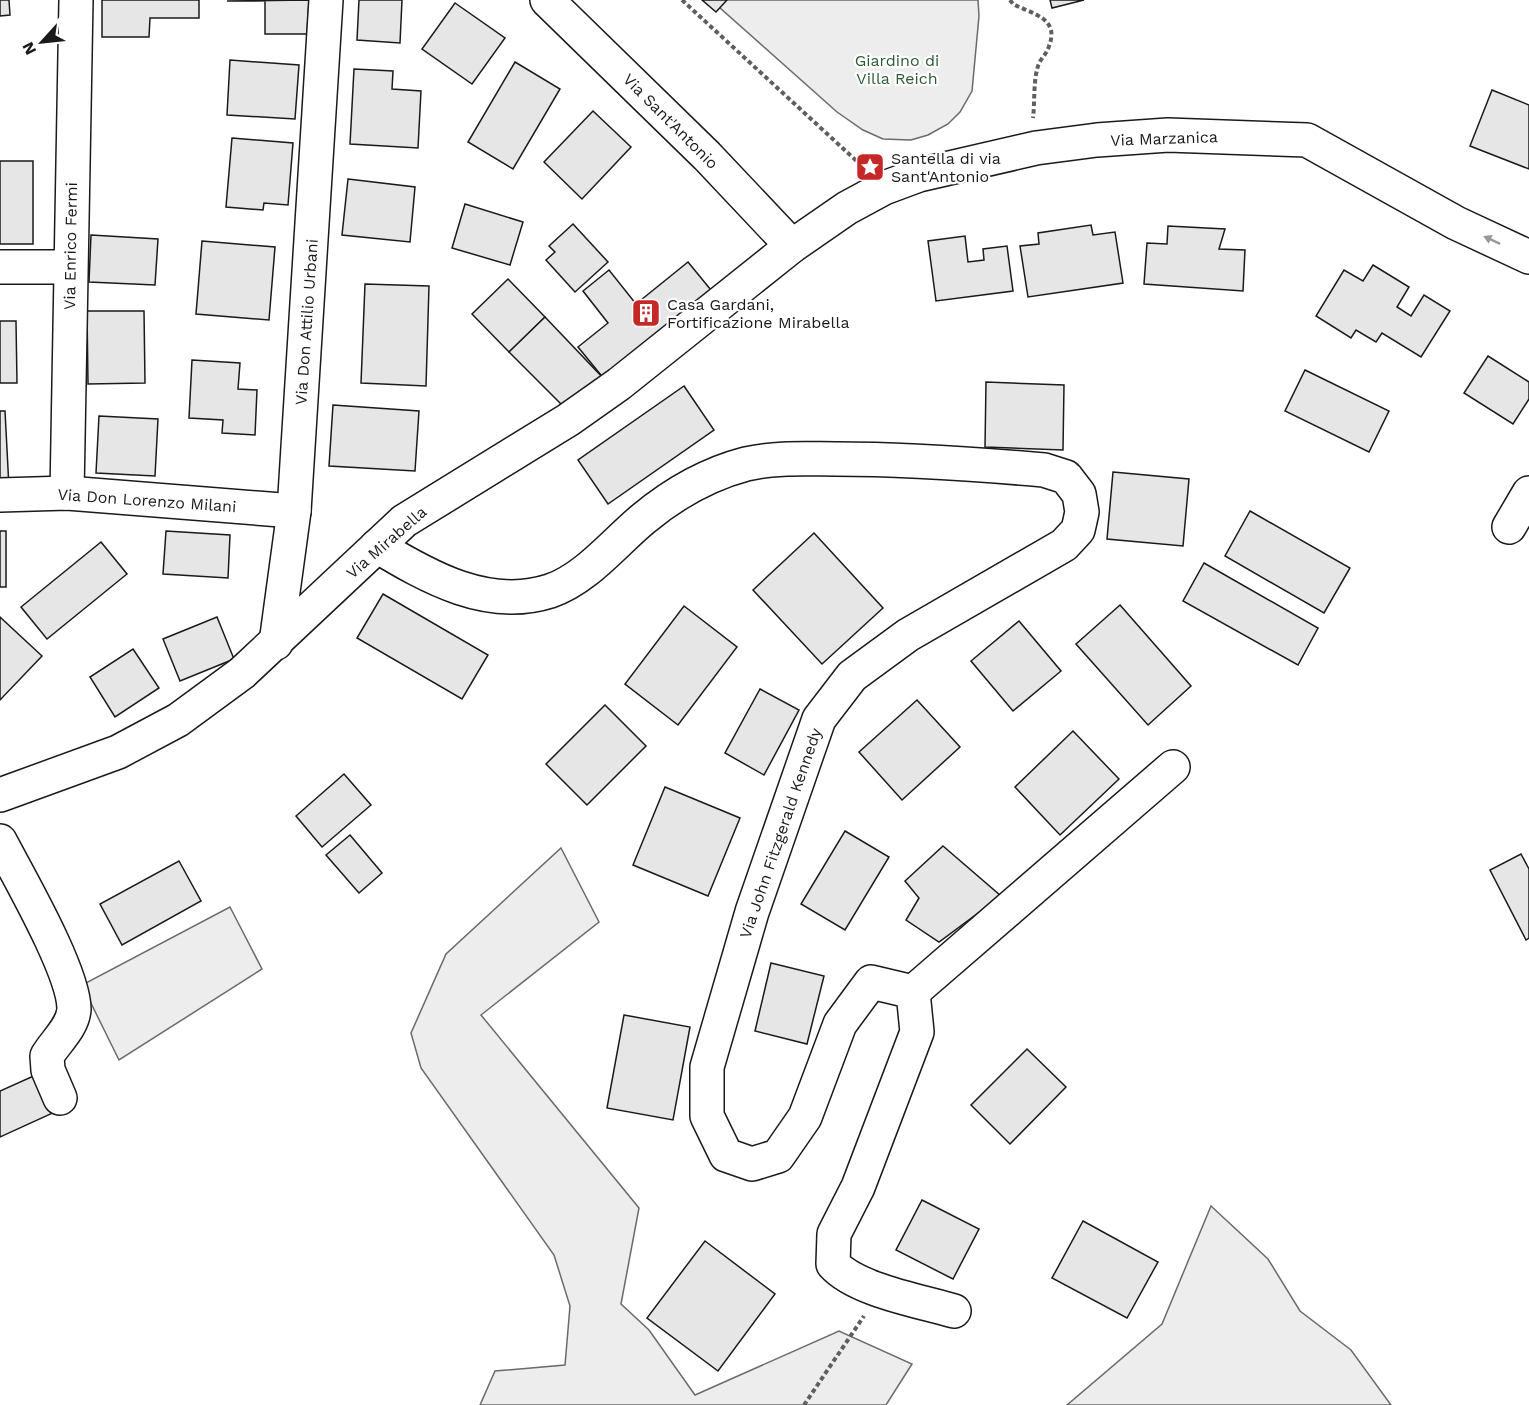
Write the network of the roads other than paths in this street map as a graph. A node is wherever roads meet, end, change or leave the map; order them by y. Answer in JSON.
{"nodes":[{"id":1,"x":76,"y":0,"type":"edge"},
{"id":2,"x":326,"y":0,"type":"edge"},
{"id":3,"x":547,"y":0,"type":"edge"},
{"id":4,"x":792,"y":246,"type":"junction"},
{"id":5,"x":1529,"y":257,"type":"edge"},
{"id":6,"x":0,"y":267,"type":"edge"},
{"id":7,"x":70,"y":267,"type":"junction"},
{"id":8,"x":67,"y":493,"type":"junction"},
{"id":9,"x":1529,"y":493,"type":"edge"},
{"id":10,"x":0,"y":495,"type":"edge"},
{"id":11,"x":294,"y":511,"type":"junction"},
{"id":12,"x":1509,"y":527,"type":"dead end"},
{"id":13,"x":376,"y":546,"type":"junction"},
{"id":14,"x":276,"y":643,"type":"junction"},
{"id":15,"x":1173,"y":767,"type":"dead end"},
{"id":16,"x":0,"y":795,"type":"edge"},
{"id":17,"x":0,"y":841,"type":"edge"},
{"id":18,"x":914,"y":992,"type":"junction"},
{"id":19,"x":60,"y":1098,"type":"dead end"},
{"id":20,"x":954,"y":1311,"type":"dead end"}],
"edges":[{"from":1,"to":7,"type":"street","name":"Via Enrico Fermi"},
{"from":2,"to":11,"type":"street","name":"Via Don Attilio Urbani"},
{"from":3,"to":4,"type":"street","name":"Via Sant'Antonio"},
{"from":5,"to":4,"type":"street","name":"Via Marzanica","one_way":true},
{"from":4,"to":13,"type":"street","name":"Via Mirabella"},
{"from":6,"to":7,"type":"street"},
{"from":7,"to":8,"type":"street","name":"Via Enrico Fermi"},
{"from":8,"to":10,"type":"street","name":"Via Don Lorenzo Milani"},
{"from":8,"to":11,"type":"street","name":"Via Don Lorenzo Milani"},
{"from":9,"to":12,"type":"street"},
{"from":11,"to":14,"type":"street","name":"Via Don Attilio Urbani"},
{"from":13,"to":14,"type":"street","name":"Via Mirabella"},
{"from":13,"to":18,"type":"street","name":"Via John Fitzgerald Kennedy"},
{"from":14,"to":16,"type":"street","name":"Via Mirabella"},
{"from":15,"to":18,"type":"street"},
{"from":17,"to":19,"type":"street"},
{"from":18,"to":20,"type":"street"}]}
